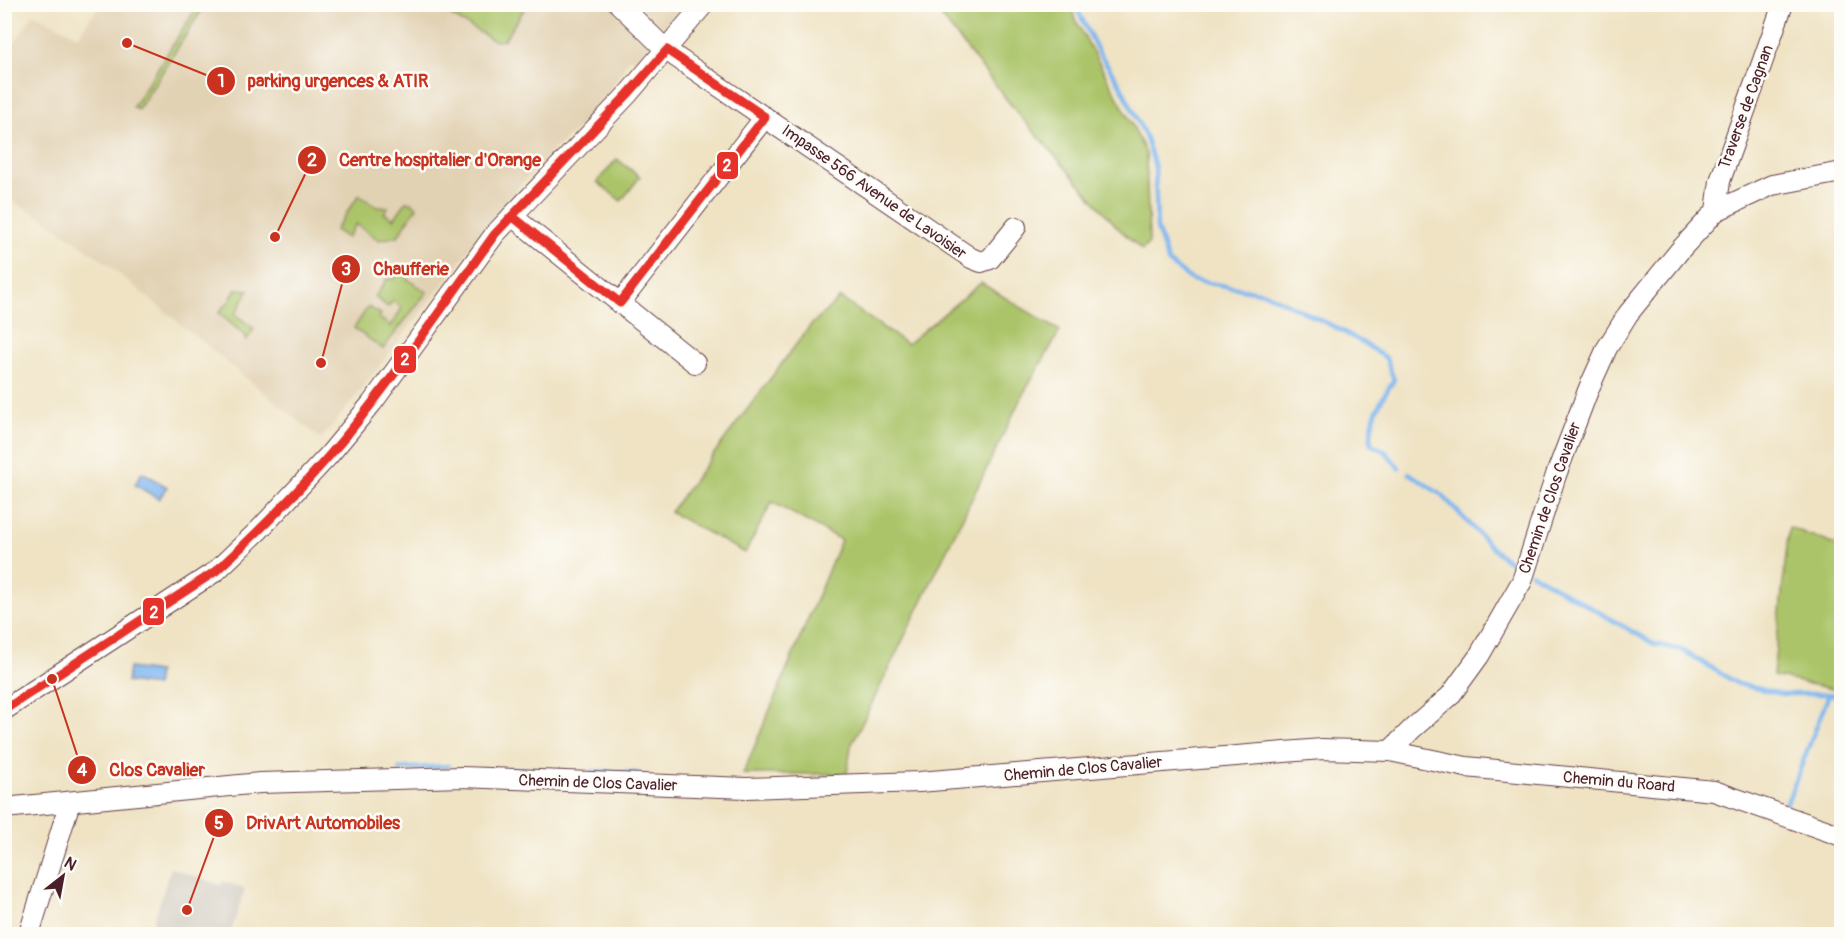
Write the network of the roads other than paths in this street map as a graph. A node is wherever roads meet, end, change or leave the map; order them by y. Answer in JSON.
{"nodes":[{"id":1,"x":619,"y":4,"type":"edge"},
{"id":2,"x":704,"y":4,"type":"edge"},
{"id":3,"x":1783,"y":4,"type":"edge"},
{"id":4,"x":667,"y":50,"type":"junction"},
{"id":5,"x":765,"y":117,"type":"junction"},
{"id":6,"x":1842,"y":172,"type":"edge"},
{"id":7,"x":1716,"y":212,"type":"junction"},
{"id":8,"x":512,"y":216,"type":"junction"},
{"id":9,"x":1016,"y":227,"type":"dead end"},
{"id":10,"x":620,"y":303,"type":"junction"},
{"id":11,"x":695,"y":363,"type":"dead end"},
{"id":12,"x":4,"y":710,"type":"edge"},
{"id":13,"x":1390,"y":751,"type":"junction"},
{"id":14,"x":70,"y":802,"type":"junction"},
{"id":15,"x":4,"y":808,"type":"edge"},
{"id":16,"x":1842,"y":836,"type":"edge"},
{"id":17,"x":29,"y":934,"type":"edge"}],
"edges":[{"from":1,"to":4,"type":"street","name":"Impasse 566 Avenue de Lavoisier"},
{"from":2,"to":4,"type":"street"},
{"from":3,"to":7,"type":"street","name":"Traverse de Cagnan"},
{"from":4,"to":5,"type":"street","name":"Impasse 566 Avenue de Lavoisier"},
{"from":4,"to":8,"type":"street"},
{"from":5,"to":9,"type":"street","name":"Impasse 566 Avenue de Lavoisier"},
{"from":5,"to":10,"type":"street"},
{"from":6,"to":7,"type":"street","name":"Chemin de Clos Cavalier"},
{"from":7,"to":13,"type":"street","name":"Chemin de Clos Cavalier"},
{"from":8,"to":10,"type":"street"},
{"from":8,"to":12,"type":"street"},
{"from":10,"to":11,"type":"street"},
{"from":13,"to":14,"type":"street","name":"Chemin de Clos Cavalier"},
{"from":13,"to":16,"type":"street","name":"Chemin du Roard"},
{"from":14,"to":15,"type":"street","name":"Chemin de Clos Cavalier"},
{"from":14,"to":17,"type":"street"}]}
